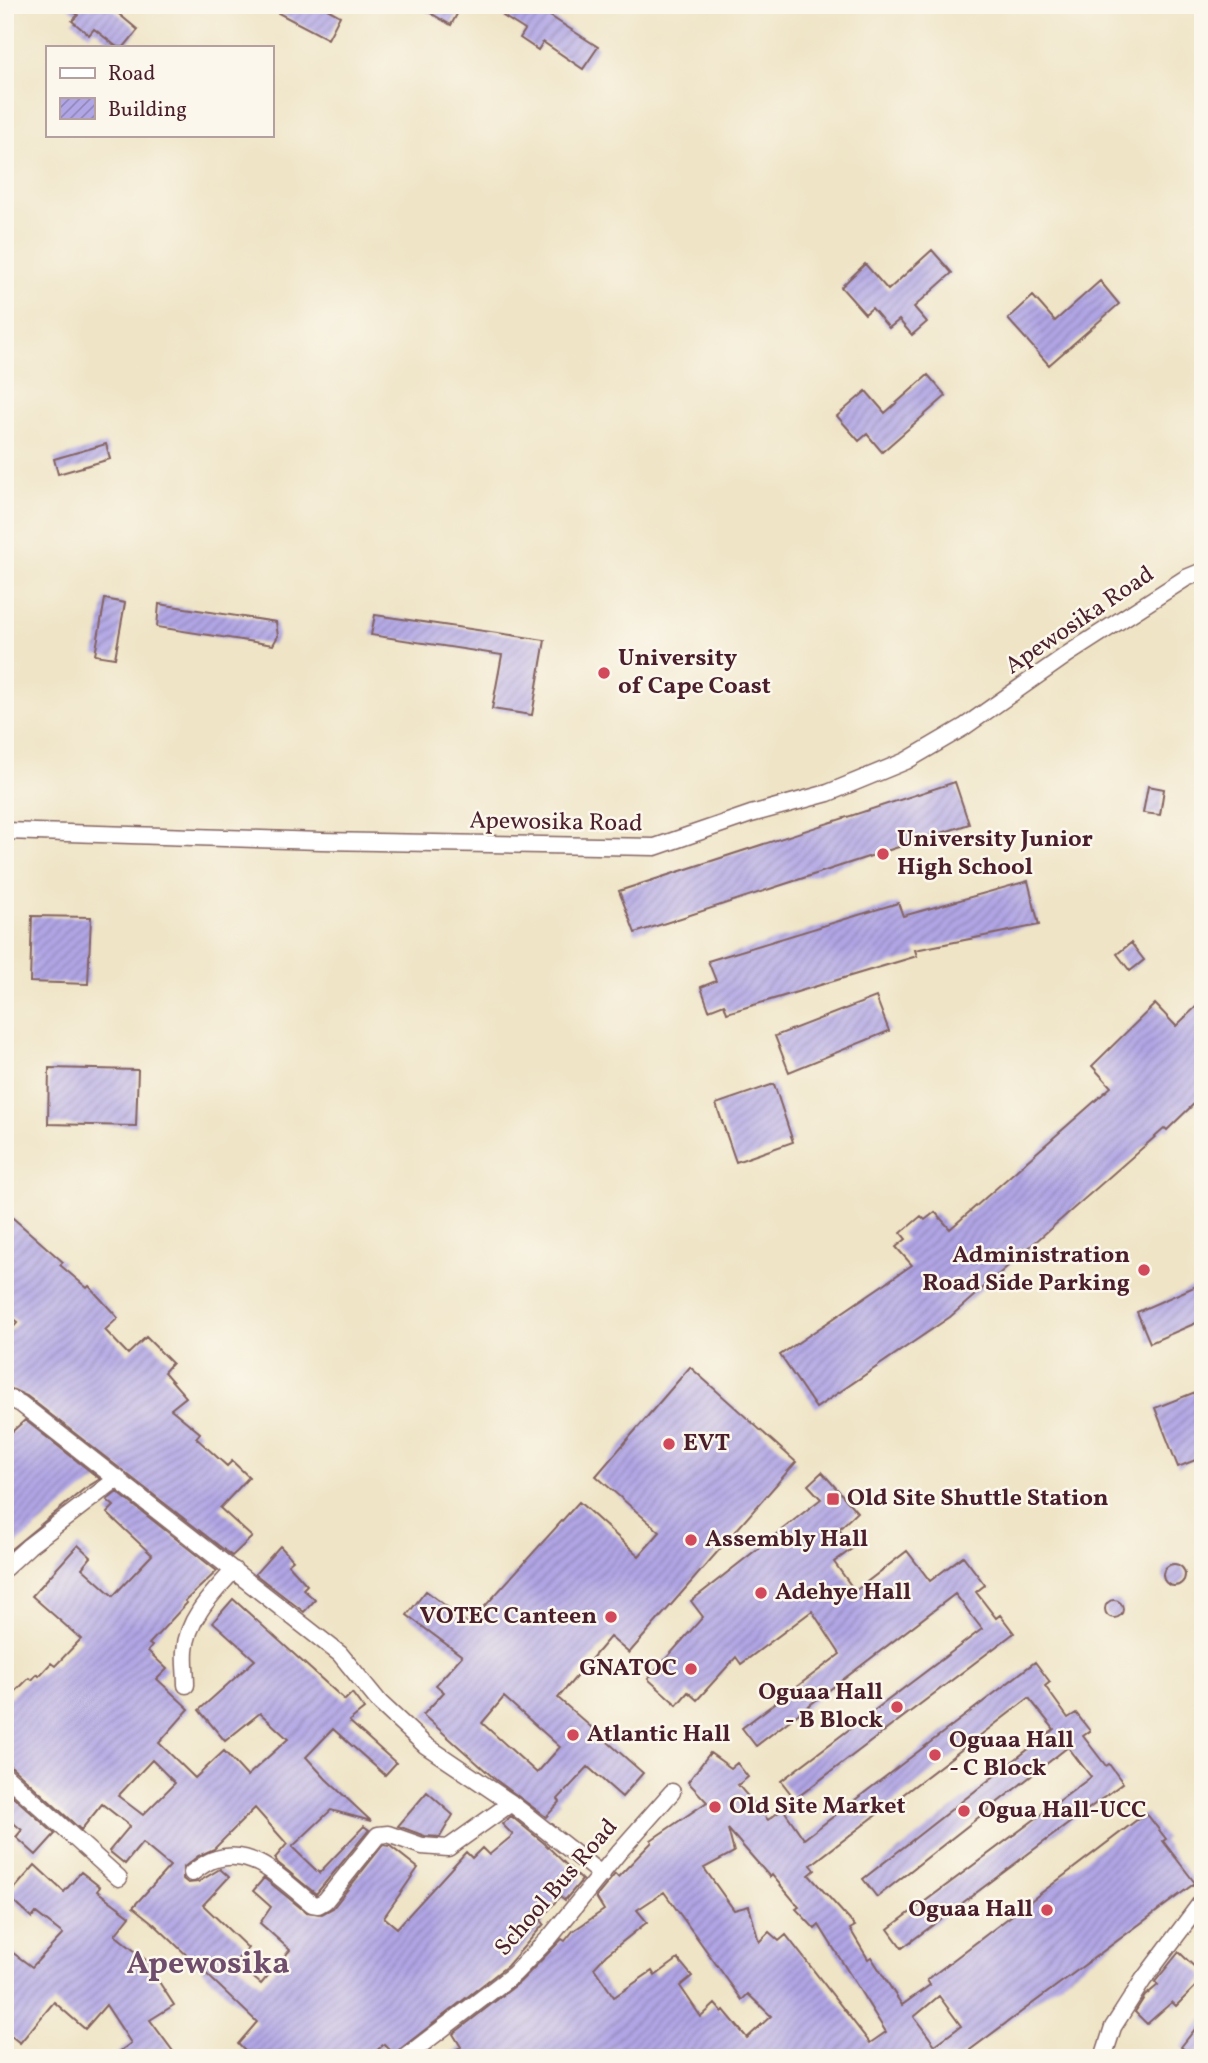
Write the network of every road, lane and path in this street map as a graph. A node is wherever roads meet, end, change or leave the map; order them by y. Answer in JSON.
{"nodes":[{"id":1,"x":1203,"y":571,"type":"edge"},
{"id":2,"x":5,"y":831,"type":"edge"},
{"id":3,"x":5,"y":1396,"type":"edge"},
{"id":4,"x":118,"y":1478,"type":"junction"},
{"id":5,"x":5,"y":1568,"type":"edge"},
{"id":6,"x":234,"y":1570,"type":"junction"},
{"id":7,"x":187,"y":1685,"type":"dead end"},
{"id":8,"x":5,"y":1775,"type":"edge"},
{"id":9,"x":672,"y":1792,"type":"dead end"},
{"id":10,"x":511,"y":1803,"type":"junction"},
{"id":11,"x":192,"y":1873,"type":"dead end"},
{"id":12,"x":602,"y":1875,"type":"junction"},
{"id":13,"x":119,"y":1878,"type":"dead end"},
{"id":14,"x":1203,"y":1900,"type":"edge"},
{"id":15,"x":404,"y":2058,"type":"edge"},
{"id":16,"x":1103,"y":2058,"type":"edge"}],
"edges":[{"from":1,"to":2,"type":"street","name":"Apewosika Road"},
{"from":3,"to":4,"type":"street"},
{"from":4,"to":5,"type":"street"},
{"from":4,"to":6,"type":"street"},
{"from":6,"to":7,"type":"street"},
{"from":6,"to":10,"type":"street"},
{"from":8,"to":13,"type":"street"},
{"from":9,"to":12,"type":"street","name":"School Bus Road"},
{"from":10,"to":11,"type":"street"},
{"from":10,"to":12,"type":"street"},
{"from":12,"to":15,"type":"street","name":"School Bus Road"},
{"from":14,"to":16,"type":"street"}]}
